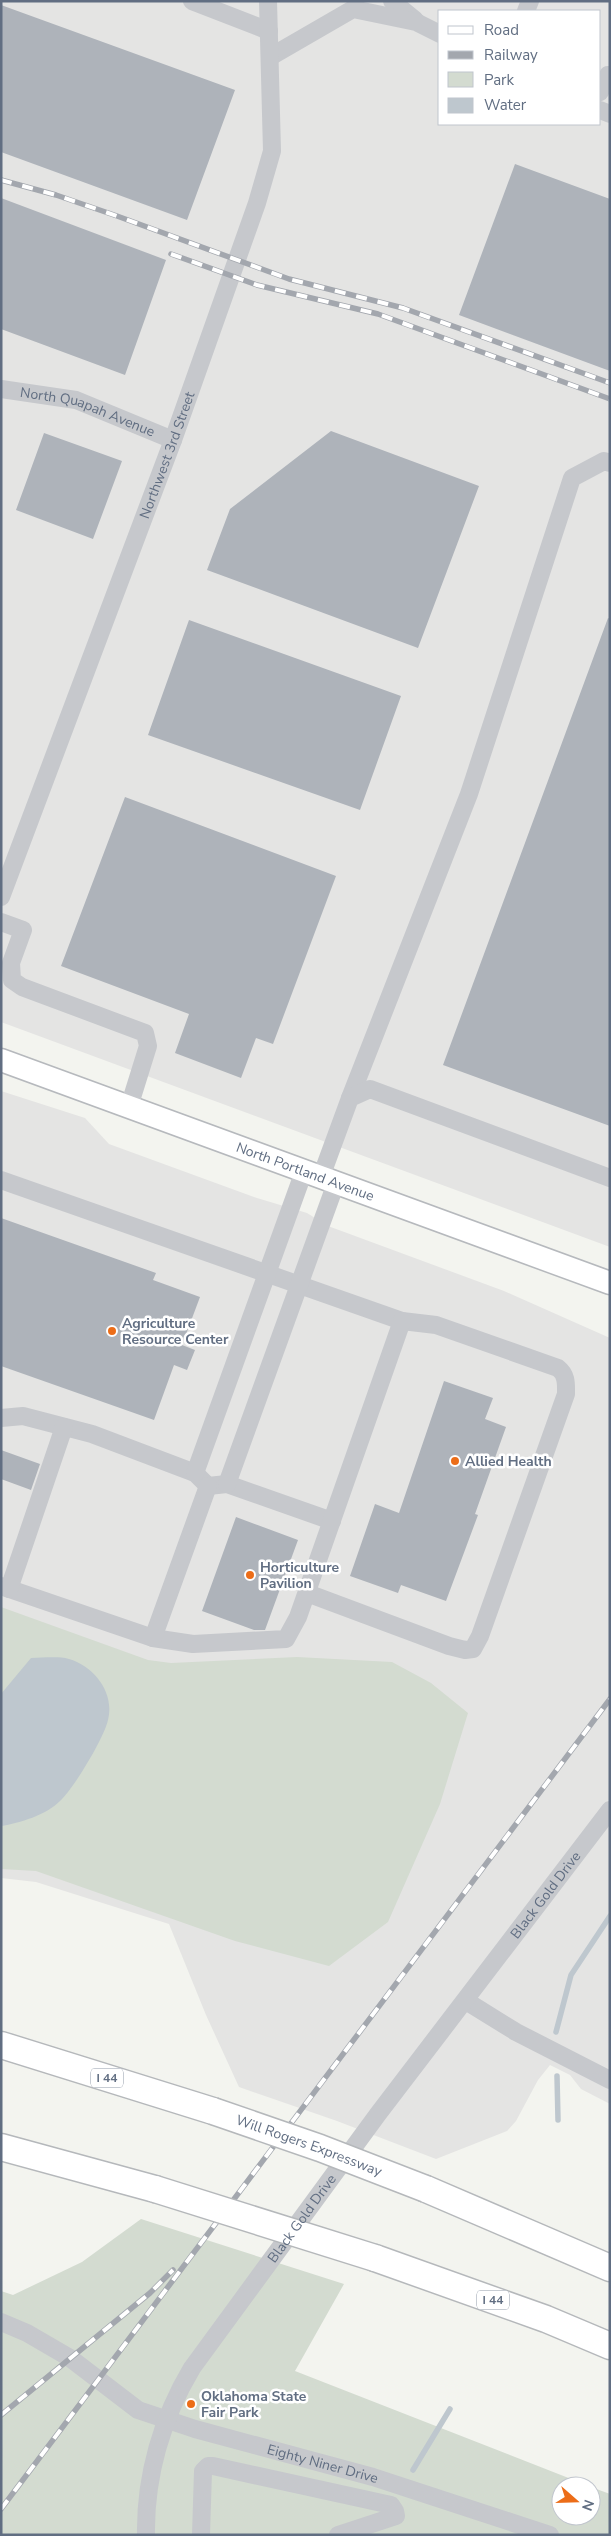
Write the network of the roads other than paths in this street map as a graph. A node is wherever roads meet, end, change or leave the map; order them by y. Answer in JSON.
{"nodes":[{"id":1,"x":192,"y":1,"type":"edge"},
{"id":2,"x":268,"y":1,"type":"edge"},
{"id":3,"x":392,"y":1,"type":"edge"},
{"id":4,"x":416,"y":22,"type":"junction"},
{"id":5,"x":269,"y":31,"type":"junction"},
{"id":6,"x":438,"y":33,"type":"edge"},
{"id":7,"x":270,"y":57,"type":"junction"},
{"id":8,"x":606,"y":74,"type":"edge"},
{"id":9,"x":601,"y":89,"type":"edge"},
{"id":10,"x":1,"y":389,"type":"edge"},
{"id":11,"x":173,"y":440,"type":"junction"},
{"id":12,"x":610,"y":463,"type":"edge"},
{"id":13,"x":1,"y":897,"type":"edge"},
{"id":14,"x":1,"y":922,"type":"edge"},
{"id":15,"x":1,"y":1060,"type":"edge"},
{"id":16,"x":350,"y":1098,"type":"junction"},
{"id":17,"x":129,"y":1107,"type":"junction"},
{"id":18,"x":320,"y":1177,"type":"junction"},
{"id":19,"x":610,"y":1178,"type":"edge"},
{"id":20,"x":1,"y":1180,"type":"edge"},
{"id":21,"x":266,"y":1274,"type":"junction"},
{"id":22,"x":610,"y":1283,"type":"edge"},
{"id":23,"x":298,"y":1284,"type":"junction"},
{"id":24,"x":402,"y":1321,"type":"junction"},
{"id":25,"x":1,"y":1418,"type":"edge"},
{"id":26,"x":64,"y":1427,"type":"junction"},
{"id":27,"x":195,"y":1473,"type":"junction"},
{"id":28,"x":227,"y":1484,"type":"junction"},
{"id":29,"x":208,"y":1486,"type":"junction"},
{"id":30,"x":332,"y":1521,"type":"junction"},
{"id":31,"x":5,"y":1588,"type":"edge"},
{"id":32,"x":307,"y":1593,"type":"junction"},
{"id":33,"x":154,"y":1638,"type":"junction"},
{"id":34,"x":610,"y":1810,"type":"edge"},
{"id":35,"x":466,"y":2001,"type":"junction"},
{"id":36,"x":1,"y":2045,"type":"edge"},
{"id":37,"x":610,"y":2080,"type":"edge"},
{"id":38,"x":1,"y":2147,"type":"edge"},
{"id":39,"x":610,"y":2268,"type":"edge"},
{"id":40,"x":1,"y":2322,"type":"edge"},
{"id":41,"x":610,"y":2346,"type":"edge"},
{"id":42,"x":167,"y":2420,"type":"junction"},
{"id":43,"x":524,"y":2530,"type":"edge"},
{"id":44,"x":146,"y":2535,"type":"edge"},
{"id":45,"x":201,"y":2535,"type":"edge"},
{"id":46,"x":338,"y":2535,"type":"edge"},
{"id":47,"x":550,"y":2535,"type":"edge"}],
"edges":[{"from":1,"to":5,"type":"street"},
{"from":2,"to":5,"type":"street","name":"Northwest 3rd Street"},
{"from":3,"to":4,"type":"street"},
{"from":4,"to":6,"type":"street"},
{"from":4,"to":7,"type":"street"},
{"from":5,"to":7,"type":"street","name":"Northwest 3rd Street"},
{"from":7,"to":11,"type":"street","name":"Northwest 3rd Street"},
{"from":8,"to":9,"type":"street"},
{"from":10,"to":11,"type":"street","name":"North Quapah Avenue"},
{"from":11,"to":13,"type":"street","name":"Northwest 3rd Street"},
{"from":12,"to":16,"type":"street"},
{"from":14,"to":17,"type":"street"},
{"from":15,"to":17,"type":"main road","name":"North Portland Avenue"},
{"from":16,"to":18,"type":"street"},
{"from":16,"to":19,"type":"street"},
{"from":17,"to":18,"type":"main road","name":"North Portland Avenue"},
{"from":18,"to":21,"type":"street"},
{"from":18,"to":22,"type":"main road","name":"North Portland Avenue"},
{"from":18,"to":23,"type":"street"},
{"from":20,"to":21,"type":"street"},
{"from":21,"to":23,"type":"street"},
{"from":21,"to":27,"type":"street"},
{"from":23,"to":24,"type":"street"},
{"from":23,"to":28,"type":"street"},
{"from":24,"to":30,"type":"street"},
{"from":24,"to":32,"type":"street"},
{"from":25,"to":26,"type":"street"},
{"from":26,"to":27,"type":"street"},
{"from":26,"to":31,"type":"street"},
{"from":27,"to":29,"type":"street"},
{"from":28,"to":29,"type":"street"},
{"from":28,"to":30,"type":"street"},
{"from":29,"to":33,"type":"street"},
{"from":30,"to":32,"type":"street"},
{"from":31,"to":33,"type":"street"},
{"from":32,"to":33,"type":"street"},
{"from":34,"to":35,"type":"street","name":"Black Gold Drive"},
{"from":35,"to":37,"type":"street"},
{"from":35,"to":42,"type":"street","name":"Black Gold Drive"},
{"from":36,"to":39,"type":"highway","name":"Will Rogers Expressway","number":"I 44","bridge":true},
{"from":38,"to":41,"type":"highway","number":"I 44","bridge":true},
{"from":40,"to":42,"type":"street","name":"Eighty Niner Drive"},
{"from":42,"to":43,"type":"street","name":"Eighty Niner Drive"},
{"from":42,"to":44,"type":"street","name":"Black Gold Drive"},
{"from":43,"to":47,"type":"street","name":"Eighty Niner Drive"},
{"from":45,"to":46,"type":"street"}]}
